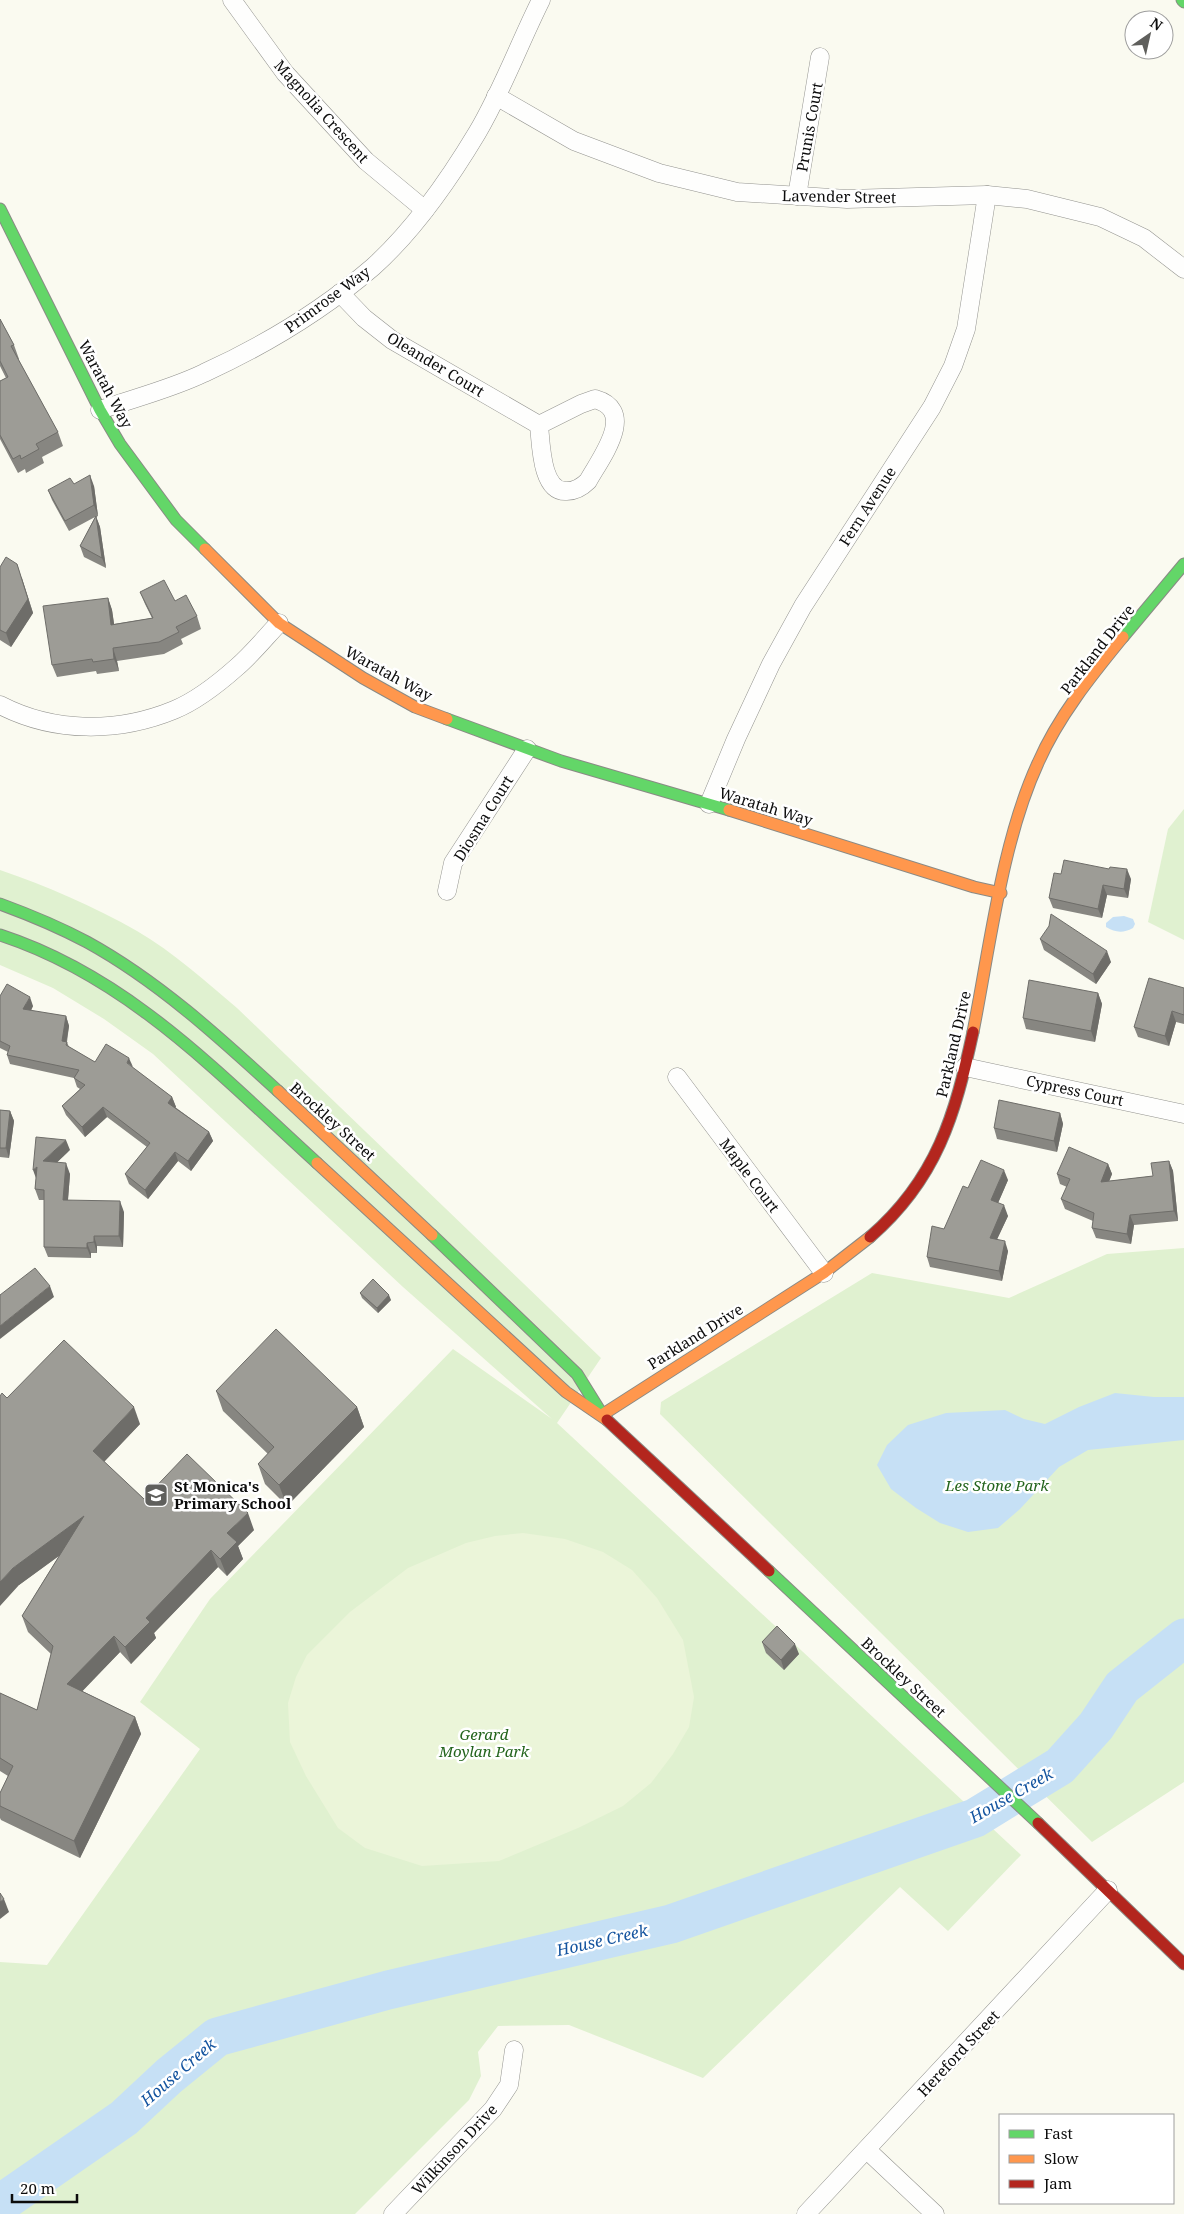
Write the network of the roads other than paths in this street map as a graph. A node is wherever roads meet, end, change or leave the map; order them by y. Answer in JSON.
{"nodes":[{"id":1,"x":232,"y":0,"type":"edge"},
{"id":2,"x":540,"y":0,"type":"edge"},
{"id":3,"x":820,"y":57,"type":"dead end"},
{"id":4,"x":496,"y":96,"type":"junction"},
{"id":5,"x":987,"y":195,"type":"junction"},
{"id":6,"x":797,"y":196,"type":"junction"},
{"id":7,"x":0,"y":209,"type":"edge"},
{"id":8,"x":425,"y":210,"type":"junction"},
{"id":9,"x":1184,"y":269,"type":"edge"},
{"id":10,"x":340,"y":293,"type":"junction"},
{"id":11,"x":100,"y":410,"type":"junction"},
{"id":12,"x":539,"y":425,"type":"junction"},
{"id":13,"x":1184,"y":564,"type":"edge"},
{"id":14,"x":279,"y":623,"type":"junction"},
{"id":15,"x":0,"y":705,"type":"edge"},
{"id":16,"x":527,"y":748,"type":"junction"},
{"id":17,"x":709,"y":804,"type":"junction"},
{"id":18,"x":446,"y":891,"type":"dead end"},
{"id":19,"x":1000,"y":893,"type":"junction"},
{"id":20,"x":0,"y":904,"type":"edge"},
{"id":21,"x":0,"y":935,"type":"edge"},
{"id":22,"x":965,"y":1067,"type":"junction"},
{"id":23,"x":677,"y":1077,"type":"dead end"},
{"id":24,"x":1184,"y":1114,"type":"edge"},
{"id":25,"x":345,"y":1170,"type":"junction"},
{"id":26,"x":824,"y":1273,"type":"junction"},
{"id":27,"x":602,"y":1414,"type":"junction"},
{"id":28,"x":1108,"y":1890,"type":"junction"},
{"id":29,"x":1184,"y":1964,"type":"edge"},
{"id":30,"x":514,"y":2050,"type":"dead end"},
{"id":31,"x":867,"y":2150,"type":"junction"},
{"id":32,"x":393,"y":2214,"type":"edge"},
{"id":33,"x":806,"y":2214,"type":"edge"},
{"id":34,"x":935,"y":2214,"type":"edge"}],
"edges":[{"from":1,"to":8,"type":"street","name":"Magnolia Crescent"},
{"from":2,"to":4,"type":"street","name":"Primrose Way"},
{"from":3,"to":6,"type":"street","name":"Prunis Court"},
{"from":4,"to":6,"type":"street","name":"Lavender Street"},
{"from":4,"to":8,"type":"street","name":"Primrose Way"},
{"from":5,"to":6,"type":"street","name":"Lavender Street"},
{"from":5,"to":9,"type":"street","name":"Lavender Street"},
{"from":5,"to":17,"type":"street","name":"Fern Avenue"},
{"from":7,"to":11,"type":"main road","name":"Waratah Way"},
{"from":8,"to":10,"type":"street","name":"Primrose Way"},
{"from":10,"to":11,"type":"street","name":"Primrose Way"},
{"from":10,"to":12,"type":"street","name":"Oleander Court"},
{"from":11,"to":14,"type":"main road","name":"Waratah Way"},
{"from":12,"to":12,"type":"street"},
{"from":13,"to":19,"type":"main road","name":"Parkland Drive"},
{"from":14,"to":15,"type":"street"},
{"from":14,"to":16,"type":"main road","name":"Waratah Way"},
{"from":16,"to":17,"type":"main road","name":"Waratah Way"},
{"from":16,"to":18,"type":"street","name":"Diosma Court"},
{"from":17,"to":19,"type":"main road","name":"Waratah Way"},
{"from":19,"to":22,"type":"main road","name":"Parkland Drive"},
{"from":20,"to":25,"type":"main road","name":"Brockley Street"},
{"from":21,"to":25,"type":"main road","name":"Brockley Street"},
{"from":22,"to":24,"type":"street","name":"Cypress Court"},
{"from":22,"to":26,"type":"main road","name":"Parkland Drive"},
{"from":23,"to":26,"type":"street","name":"Maple Court"},
{"from":25,"to":27,"type":"main road","name":"Brockley Street"},
{"from":25,"to":27,"type":"main road","name":"Brockley Street"},
{"from":26,"to":27,"type":"main road","name":"Parkland Drive"},
{"from":27,"to":28,"type":"main road","name":"Brockley Street"},
{"from":28,"to":29,"type":"main road","name":"Brockley Street"},
{"from":28,"to":31,"type":"street","name":"Hereford Street"},
{"from":30,"to":32,"type":"street","name":"Wilkinson Drive"},
{"from":31,"to":33,"type":"street","name":"Hereford Street"},
{"from":31,"to":34,"type":"street"}]}
